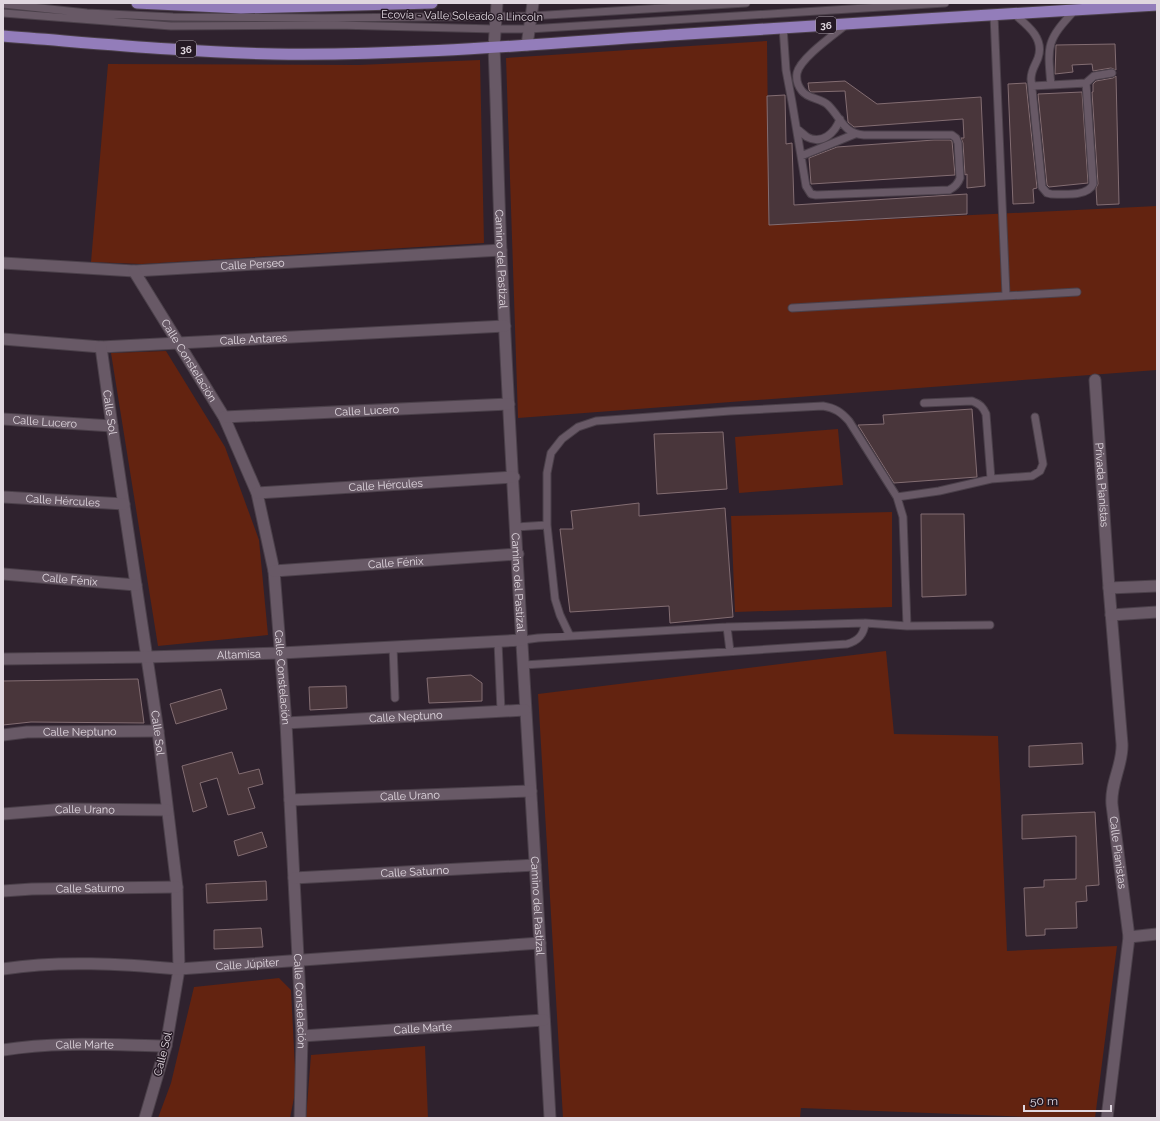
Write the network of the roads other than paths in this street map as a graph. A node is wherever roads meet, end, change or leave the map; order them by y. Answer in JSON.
{"nodes":[{"id":1,"x":137,"y":3,"type":"edge"},
{"id":2,"x":420,"y":3,"type":"edge"},
{"id":3,"x":432,"y":3,"type":"edge"},
{"id":4,"x":497,"y":3,"type":"edge"},
{"id":5,"x":533,"y":3,"type":"edge"},
{"id":6,"x":746,"y":3,"type":"edge"},
{"id":7,"x":945,"y":3,"type":"edge"},
{"id":8,"x":3,"y":4,"type":"edge"},
{"id":9,"x":407,"y":4,"type":"edge"},
{"id":10,"x":1156,"y":6,"type":"edge"},
{"id":11,"x":1075,"y":10,"type":"junction"},
{"id":12,"x":3,"y":13,"type":"edge"},
{"id":13,"x":1014,"y":14,"type":"junction"},
{"id":14,"x":994,"y":15,"type":"junction"},
{"id":15,"x":531,"y":16,"type":"junction"},
{"id":16,"x":496,"y":17,"type":"junction"},
{"id":17,"x":847,"y":24,"type":"junction"},
{"id":18,"x":783,"y":27,"type":"junction"},
{"id":19,"x":495,"y":29,"type":"junction"},
{"id":20,"x":529,"y":29,"type":"junction"},
{"id":21,"x":3,"y":36,"type":"edge"},
{"id":22,"x":527,"y":45,"type":"junction"},
{"id":23,"x":494,"y":48,"type":"junction"},
{"id":24,"x":1112,"y":73,"type":"dead end"},
{"id":25,"x":1086,"y":83,"type":"junction"},
{"id":26,"x":1051,"y":85,"type":"junction"},
{"id":27,"x":1032,"y":86,"type":"junction"},
{"id":28,"x":840,"y":119,"type":"junction"},
{"id":29,"x":797,"y":129,"type":"junction"},
{"id":30,"x":855,"y":134,"type":"junction"},
{"id":31,"x":801,"y":156,"type":"junction"},
{"id":32,"x":501,"y":250,"type":"junction"},
{"id":33,"x":3,"y":263,"type":"edge"},
{"id":34,"x":134,"y":271,"type":"junction"},
{"id":35,"x":1077,"y":292,"type":"dead end"},
{"id":36,"x":1006,"y":295,"type":"junction"},
{"id":37,"x":792,"y":308,"type":"dead end"},
{"id":38,"x":505,"y":326,"type":"junction"},
{"id":39,"x":3,"y":339,"type":"edge"},
{"id":40,"x":178,"y":342,"type":"junction"},
{"id":41,"x":102,"y":347,"type":"junction"},
{"id":42,"x":1095,"y":380,"type":"dead end"},
{"id":43,"x":924,"y":403,"type":"dead end"},
{"id":44,"x":509,"y":404,"type":"junction"},
{"id":45,"x":224,"y":417,"type":"junction"},
{"id":46,"x":1035,"y":417,"type":"dead end"},
{"id":47,"x":3,"y":419,"type":"edge"},
{"id":48,"x":112,"y":426,"type":"junction"},
{"id":49,"x":514,"y":477,"type":"junction"},
{"id":50,"x":991,"y":479,"type":"junction"},
{"id":51,"x":257,"y":493,"type":"junction"},
{"id":52,"x":3,"y":497,"type":"edge"},
{"id":53,"x":897,"y":497,"type":"junction"},
{"id":54,"x":124,"y":504,"type":"junction"},
{"id":55,"x":547,"y":525,"type":"junction"},
{"id":56,"x":516,"y":527,"type":"junction"},
{"id":57,"x":518,"y":554,"type":"junction"},
{"id":58,"x":274,"y":571,"type":"junction"},
{"id":59,"x":3,"y":574,"type":"edge"},
{"id":60,"x":136,"y":585,"type":"junction"},
{"id":61,"x":1157,"y":586,"type":"edge"},
{"id":62,"x":1109,"y":588,"type":"junction"},
{"id":63,"x":1157,"y":612,"type":"edge"},
{"id":64,"x":1111,"y":615,"type":"junction"},
{"id":65,"x":865,"y":623,"type":"junction"},
{"id":66,"x":990,"y":625,"type":"dead end"},
{"id":67,"x":907,"y":626,"type":"junction"},
{"id":68,"x":727,"y":627,"type":"junction"},
{"id":69,"x":570,"y":636,"type":"junction"},
{"id":70,"x":522,"y":640,"type":"junction"},
{"id":71,"x":498,"y":642,"type":"junction"},
{"id":72,"x":393,"y":646,"type":"junction"},
{"id":73,"x":730,"y":651,"type":"junction"},
{"id":74,"x":281,"y":653,"type":"junction"},
{"id":75,"x":147,"y":657,"type":"junction"},
{"id":76,"x":3,"y":659,"type":"edge"},
{"id":77,"x":524,"y":665,"type":"junction"},
{"id":78,"x":395,"y":698,"type":"dead end"},
{"id":79,"x":525,"y":710,"type":"junction"},
{"id":80,"x":501,"y":712,"type":"junction"},
{"id":81,"x":286,"y":723,"type":"junction"},
{"id":82,"x":158,"y":731,"type":"junction"},
{"id":83,"x":3,"y":735,"type":"edge"},
{"id":84,"x":531,"y":791,"type":"junction"},
{"id":85,"x":290,"y":800,"type":"junction"},
{"id":86,"x":167,"y":810,"type":"junction"},
{"id":87,"x":3,"y":814,"type":"edge"},
{"id":88,"x":535,"y":865,"type":"junction"},
{"id":89,"x":294,"y":878,"type":"junction"},
{"id":90,"x":176,"y":888,"type":"junction"},
{"id":91,"x":3,"y":891,"type":"edge"},
{"id":92,"x":1157,"y":934,"type":"edge"},
{"id":93,"x":1129,"y":937,"type":"junction"},
{"id":94,"x":540,"y":943,"type":"junction"},
{"id":95,"x":297,"y":961,"type":"junction"},
{"id":96,"x":179,"y":968,"type":"junction"},
{"id":97,"x":3,"y":969,"type":"edge"},
{"id":98,"x":544,"y":1020,"type":"junction"},
{"id":99,"x":302,"y":1036,"type":"junction"},
{"id":100,"x":166,"y":1046,"type":"junction"},
{"id":101,"x":3,"y":1050,"type":"edge"},
{"id":102,"x":145,"y":1118,"type":"edge"},
{"id":103,"x":300,"y":1118,"type":"edge"},
{"id":104,"x":550,"y":1118,"type":"edge"},
{"id":105,"x":1107,"y":1118,"type":"edge"}],
"edges":[{"from":1,"to":9,"type":"main road"},
{"from":2,"to":3,"type":"main road"},
{"from":2,"to":9,"type":"main road"},
{"from":4,"to":16,"type":"street","name":"Camino del Pastizal"},
{"from":5,"to":15,"type":"street"},
{"from":6,"to":15,"type":"lane"},
{"from":7,"to":20,"type":"lane","name":"Ecovía - Valle Soleado a Lincoln"},
{"from":8,"to":16,"type":"lane"},
{"from":10,"to":11,"type":"main road","number":"36"},
{"from":11,"to":13,"type":"main road","number":"36"},
{"from":11,"to":26,"type":"lane"},
{"from":12,"to":19,"type":"lane","name":"Ecovía - Valle Soleado a Lincoln"},
{"from":13,"to":14,"type":"main road","number":"36"},
{"from":13,"to":27,"type":"lane"},
{"from":14,"to":17,"type":"main road","number":"36"},
{"from":14,"to":36,"type":"lane"},
{"from":15,"to":16,"type":"lane"},
{"from":15,"to":20,"type":"street"},
{"from":16,"to":19,"type":"street","name":"Camino del Pastizal"},
{"from":17,"to":18,"type":"main road","number":"36"},
{"from":17,"to":28,"type":"lane"},
{"from":18,"to":22,"type":"main road","number":"36"},
{"from":18,"to":29,"type":"lane"},
{"from":19,"to":20,"type":"lane","name":"Ecovía - Valle Soleado a Lincoln"},
{"from":19,"to":23,"type":"street","name":"Camino del Pastizal"},
{"from":20,"to":22,"type":"street"},
{"from":21,"to":23,"type":"main road","number":"36"},
{"from":22,"to":23,"type":"main road","number":"36"},
{"from":23,"to":32,"type":"street","name":"Camino del Pastizal"},
{"from":24,"to":25,"type":"lane"},
{"from":25,"to":26,"type":"lane"},
{"from":25,"to":27,"type":"lane"},
{"from":26,"to":27,"type":"lane"},
{"from":28,"to":29,"type":"lane"},
{"from":28,"to":30,"type":"lane"},
{"from":29,"to":31,"type":"lane"},
{"from":30,"to":31,"type":"lane"},
{"from":30,"to":31,"type":"lane"},
{"from":32,"to":34,"type":"street","name":"Calle Perseo"},
{"from":32,"to":38,"type":"street","name":"Camino del Pastizal"},
{"from":33,"to":34,"type":"street","name":"Calle Perseo"},
{"from":34,"to":40,"type":"street","name":"Calle Constelación"},
{"from":35,"to":36,"type":"lane"},
{"from":36,"to":37,"type":"lane"},
{"from":38,"to":40,"type":"street","name":"Calle Antares"},
{"from":38,"to":44,"type":"street","name":"Camino del Pastizal"},
{"from":39,"to":41,"type":"street","name":"Calle Antares"},
{"from":40,"to":41,"type":"street","name":"Calle Antares"},
{"from":40,"to":45,"type":"street","name":"Calle Constelación"},
{"from":41,"to":48,"type":"street","name":"Calle Sol"},
{"from":42,"to":62,"type":"street","name":"Privada Pianistas"},
{"from":43,"to":50,"type":"lane"},
{"from":44,"to":45,"type":"street","name":"Calle Lucero"},
{"from":44,"to":49,"type":"street","name":"Camino del Pastizal"},
{"from":45,"to":51,"type":"street","name":"Calle Constelación"},
{"from":46,"to":50,"type":"lane"},
{"from":47,"to":48,"type":"street","name":"Calle Lucero"},
{"from":48,"to":54,"type":"street","name":"Calle Sol"},
{"from":49,"to":51,"type":"street","name":"Calle Hércules"},
{"from":49,"to":56,"type":"street","name":"Camino del Pastizal"},
{"from":50,"to":53,"type":"lane"},
{"from":51,"to":58,"type":"street","name":"Calle Constelación"},
{"from":52,"to":54,"type":"street","name":"Calle Hércules"},
{"from":53,"to":55,"type":"lane"},
{"from":53,"to":67,"type":"lane"},
{"from":54,"to":60,"type":"street","name":"Calle Sol"},
{"from":55,"to":56,"type":"lane"},
{"from":55,"to":69,"type":"lane"},
{"from":56,"to":57,"type":"street","name":"Camino del Pastizal"},
{"from":57,"to":58,"type":"street","name":"Calle Fénix"},
{"from":57,"to":70,"type":"street","name":"Camino del Pastizal"},
{"from":58,"to":74,"type":"street","name":"Calle Constelación"},
{"from":59,"to":60,"type":"street","name":"Calle Fénix"},
{"from":60,"to":75,"type":"street","name":"Calle Sol"},
{"from":61,"to":62,"type":"street"},
{"from":62,"to":64,"type":"street","name":"Calle Pianistas"},
{"from":63,"to":64,"type":"street"},
{"from":64,"to":93,"type":"street","name":"Calle Pianistas"},
{"from":65,"to":67,"type":"lane"},
{"from":65,"to":68,"type":"lane"},
{"from":65,"to":73,"type":"lane"},
{"from":66,"to":67,"type":"lane"},
{"from":68,"to":69,"type":"lane"},
{"from":68,"to":73,"type":"lane"},
{"from":69,"to":70,"type":"lane"},
{"from":70,"to":71,"type":"street","name":"Altamisa"},
{"from":70,"to":77,"type":"street","name":"Camino del Pastizal"},
{"from":71,"to":72,"type":"street","name":"Altamisa"},
{"from":71,"to":80,"type":"lane"},
{"from":72,"to":74,"type":"street","name":"Altamisa"},
{"from":72,"to":78,"type":"lane"},
{"from":73,"to":77,"type":"lane"},
{"from":74,"to":75,"type":"street","name":"Altamisa"},
{"from":74,"to":81,"type":"street","name":"Calle Constelación"},
{"from":75,"to":76,"type":"street","name":"Altamisa"},
{"from":75,"to":82,"type":"street","name":"Calle Sol"},
{"from":77,"to":79,"type":"street","name":"Camino del Pastizal"},
{"from":79,"to":80,"type":"street","name":"Calle Neptuno"},
{"from":79,"to":84,"type":"street","name":"Camino del Pastizal"},
{"from":80,"to":81,"type":"street","name":"Calle Neptuno"},
{"from":81,"to":85,"type":"street","name":"Calle Constelación"},
{"from":82,"to":83,"type":"street","name":"Calle Neptuno"},
{"from":82,"to":86,"type":"street","name":"Calle Sol"},
{"from":84,"to":85,"type":"street","name":"Calle Urano"},
{"from":84,"to":88,"type":"street","name":"Camino del Pastizal"},
{"from":85,"to":89,"type":"street","name":"Calle Constelación"},
{"from":86,"to":87,"type":"street","name":"Calle Urano"},
{"from":86,"to":90,"type":"street","name":"Calle Sol"},
{"from":88,"to":89,"type":"street","name":"Calle Saturno"},
{"from":88,"to":94,"type":"street","name":"Camino del Pastizal"},
{"from":89,"to":95,"type":"street","name":"Calle Constelación"},
{"from":90,"to":91,"type":"street","name":"Calle Saturno"},
{"from":90,"to":96,"type":"street","name":"Calle Sol"},
{"from":92,"to":93,"type":"street"},
{"from":93,"to":105,"type":"street","name":"Calle Pianistas"},
{"from":94,"to":95,"type":"street","name":"Calle Júpiter"},
{"from":94,"to":98,"type":"street","name":"Camino del Pastizal"},
{"from":95,"to":96,"type":"street","name":"Calle Júpiter"},
{"from":95,"to":99,"type":"street","name":"Calle Constelación"},
{"from":96,"to":97,"type":"street","name":"Calle Júpiter"},
{"from":96,"to":100,"type":"street","name":"Calle Sol"},
{"from":98,"to":99,"type":"street","name":"Calle Marte"},
{"from":98,"to":104,"type":"street","name":"Camino del Pastizal"},
{"from":99,"to":103,"type":"street","name":"Calle Constelación"},
{"from":100,"to":101,"type":"street","name":"Calle Marte"},
{"from":100,"to":102,"type":"street","name":"Calle Sol"}]}
